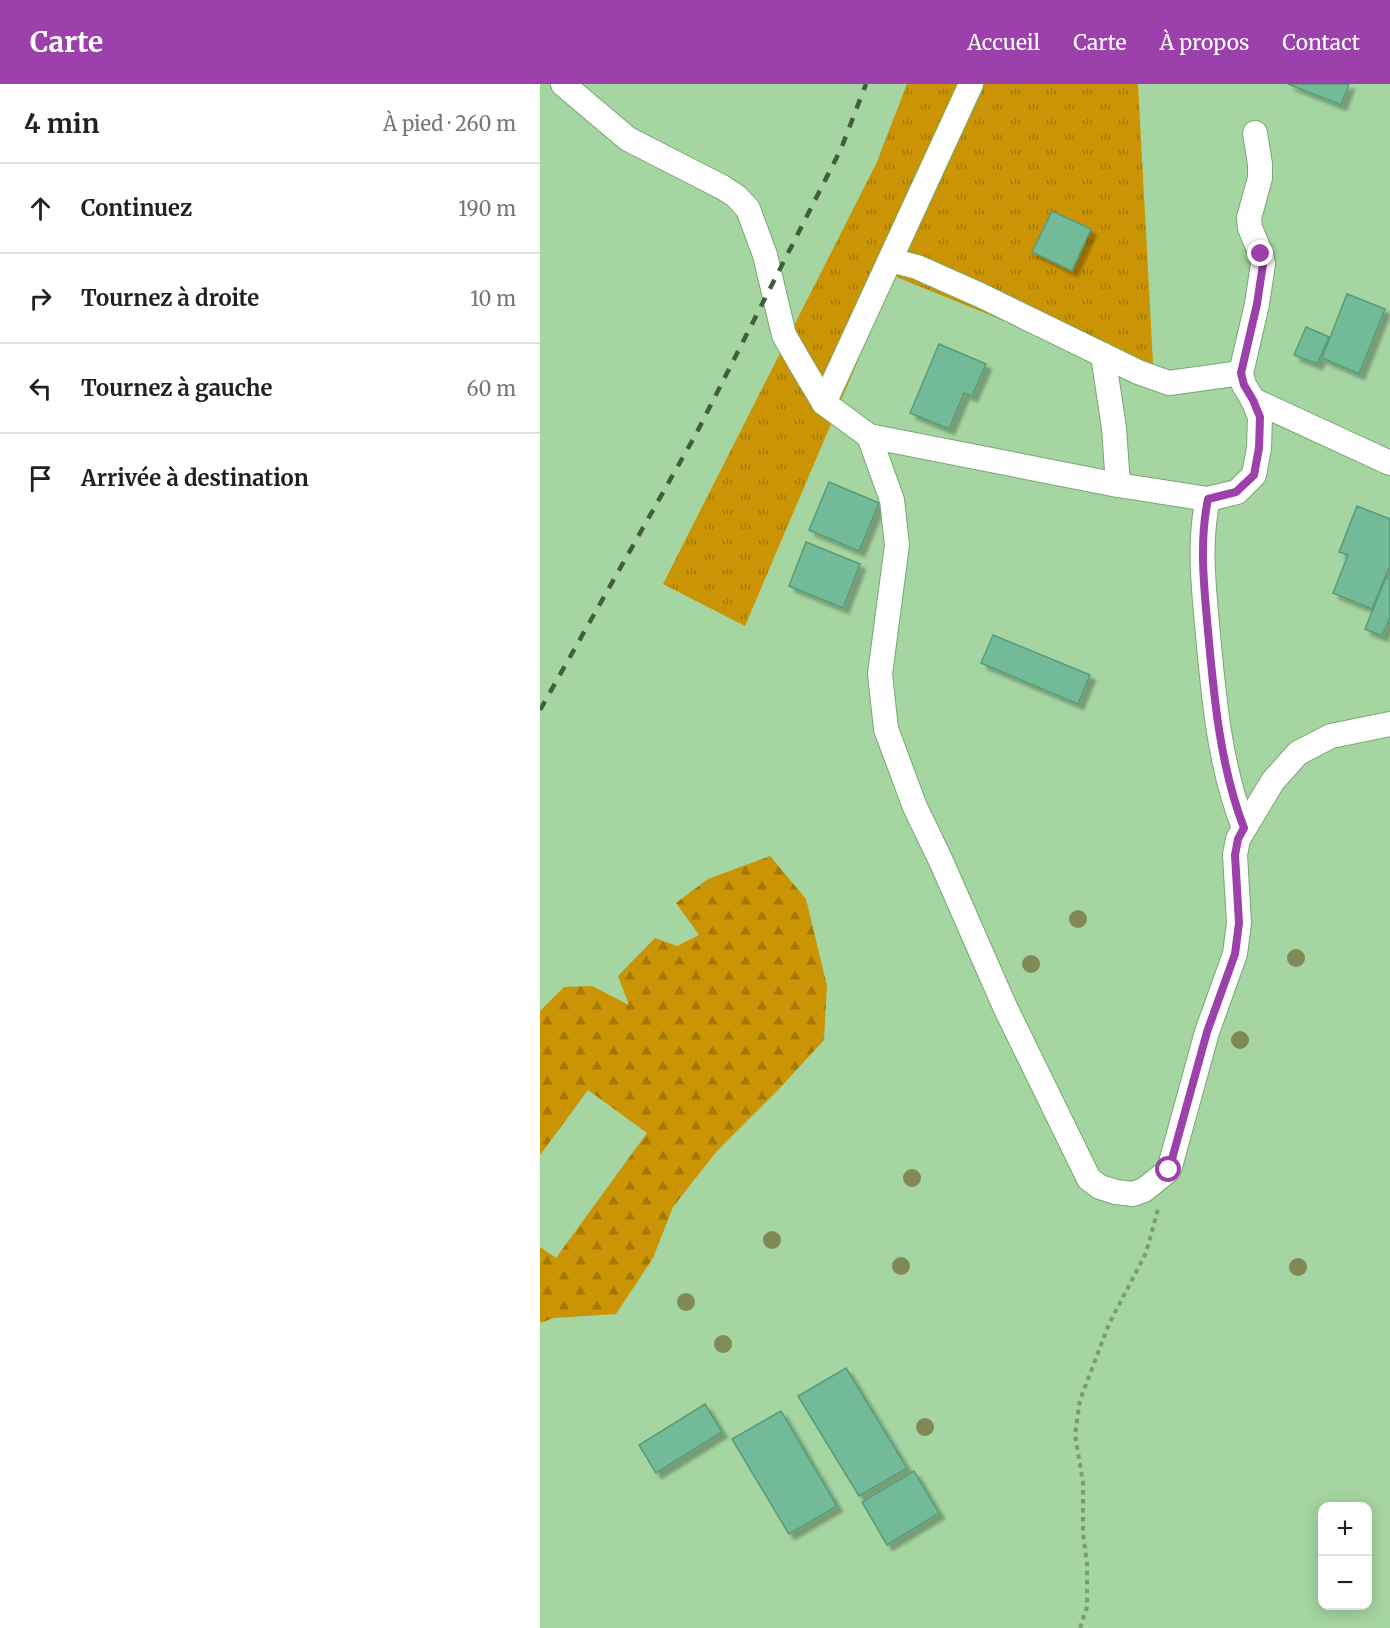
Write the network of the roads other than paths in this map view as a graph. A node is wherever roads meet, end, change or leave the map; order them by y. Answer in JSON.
{"nodes":[{"id":1,"x":563,"y":84,"type":"edge"},
{"id":2,"x":971,"y":84,"type":"edge"},
{"id":3,"x":1254,"y":133,"type":"dead end"},
{"id":4,"x":890,"y":260,"type":"junction"},
{"id":5,"x":1103,"y":355,"type":"junction"},
{"id":6,"x":1241,"y":373,"type":"junction"},
{"id":7,"x":1253,"y":400,"type":"junction"},
{"id":8,"x":824,"y":403,"type":"junction"},
{"id":9,"x":868,"y":436,"type":"junction"},
{"id":10,"x":1390,"y":463,"type":"edge"},
{"id":11,"x":1118,"y":485,"type":"junction"},
{"id":12,"x":1208,"y":499,"type":"junction"},
{"id":13,"x":1390,"y":724,"type":"edge"},
{"id":14,"x":1244,"y":828,"type":"junction"}],
"edges":[{"from":1,"to":8,"type":"street"},
{"from":2,"to":4,"type":"street"},
{"from":3,"to":6,"type":"street"},
{"from":4,"to":5,"type":"street"},
{"from":4,"to":8,"type":"street"},
{"from":5,"to":6,"type":"street"},
{"from":5,"to":11,"type":"street"},
{"from":6,"to":7,"type":"street"},
{"from":7,"to":10,"type":"street"},
{"from":7,"to":12,"type":"street"},
{"from":8,"to":9,"type":"street"},
{"from":9,"to":11,"type":"street"},
{"from":9,"to":14,"type":"street"},
{"from":11,"to":12,"type":"street"},
{"from":12,"to":14,"type":"street"},
{"from":13,"to":14,"type":"street"}]}
